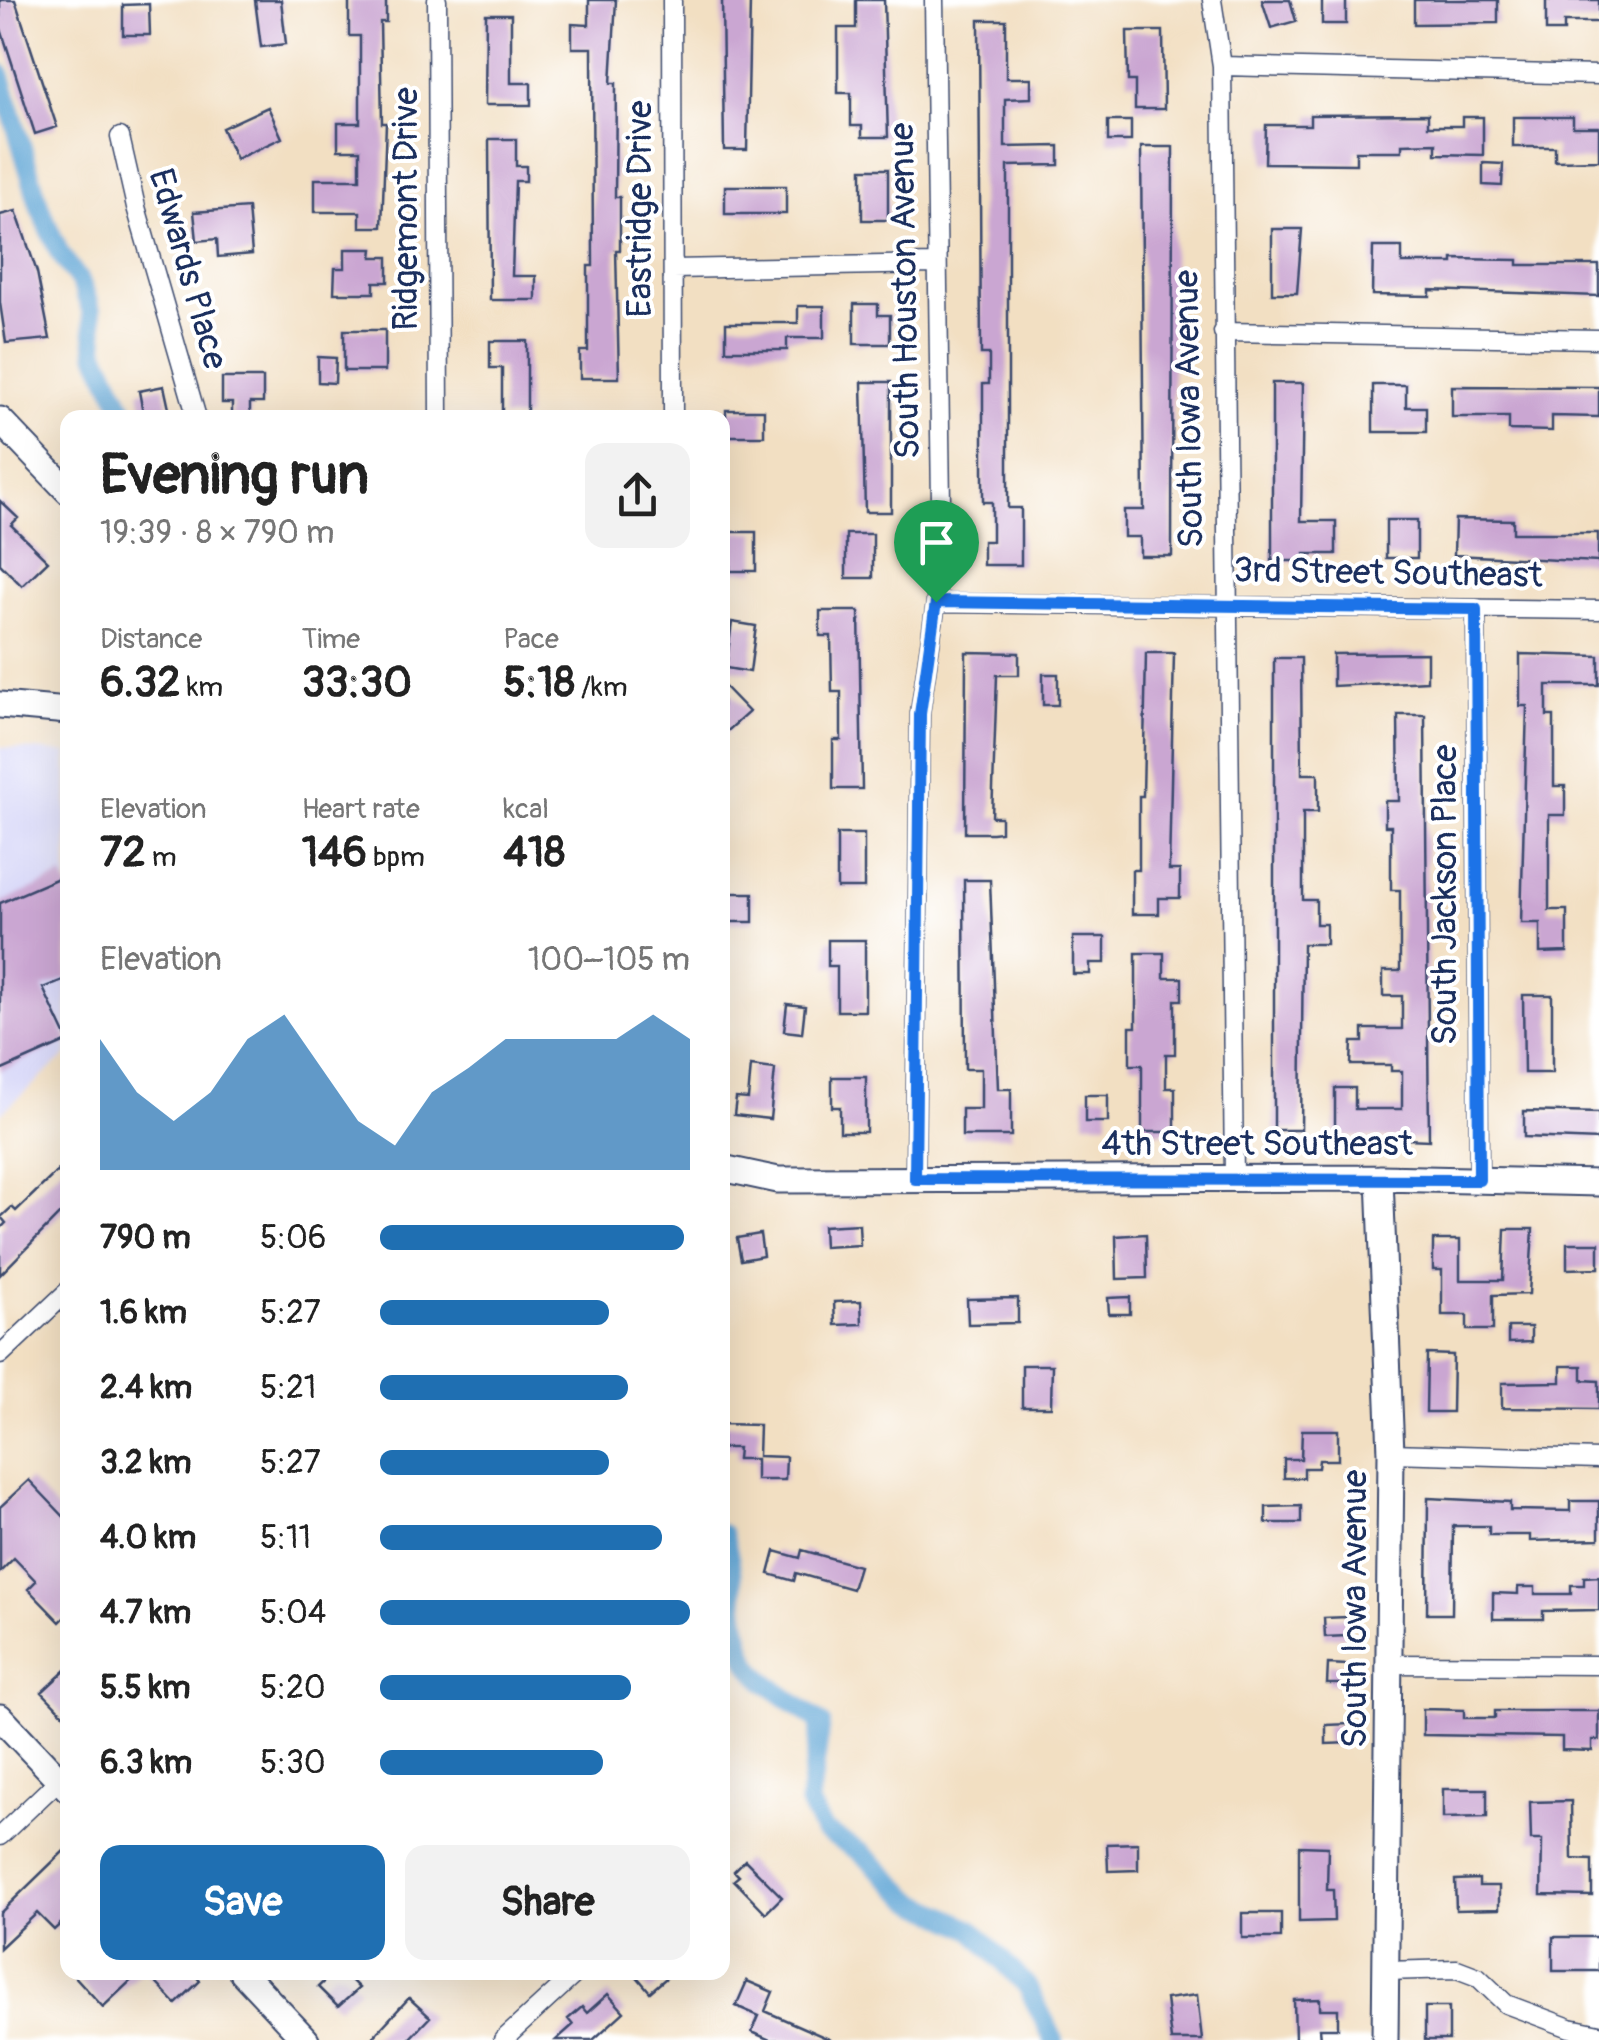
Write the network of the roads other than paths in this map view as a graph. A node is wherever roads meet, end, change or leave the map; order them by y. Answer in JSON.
{"nodes":[{"id":1,"x":437,"y":0,"type":"edge"},
{"id":2,"x":672,"y":0,"type":"edge"},
{"id":3,"x":934,"y":0,"type":"edge"},
{"id":4,"x":1212,"y":0,"type":"edge"},
{"id":5,"x":1222,"y":66,"type":"junction"},
{"id":6,"x":1599,"y":75,"type":"edge"},
{"id":7,"x":120,"y":136,"type":"dead end"},
{"id":8,"x":936,"y":264,"type":"junction"},
{"id":9,"x":674,"y":269,"type":"junction"},
{"id":10,"x":1223,"y":332,"type":"junction"},
{"id":11,"x":1599,"y":340,"type":"edge"},
{"id":12,"x":195,"y":410,"type":"edge"},
{"id":13,"x":439,"y":410,"type":"edge"},
{"id":14,"x":673,"y":410,"type":"edge"},
{"id":15,"x":0,"y":420,"type":"edge"},
{"id":16,"x":60,"y":484,"type":"edge"},
{"id":17,"x":936,"y":602,"type":"junction"},
{"id":18,"x":1226,"y":606,"type":"junction"},
{"id":19,"x":1476,"y":609,"type":"junction"},
{"id":20,"x":1599,"y":610,"type":"edge"},
{"id":21,"x":0,"y":705,"type":"edge"},
{"id":22,"x":60,"y":710,"type":"edge"},
{"id":23,"x":730,"y":1170,"type":"edge"},
{"id":24,"x":1380,"y":1178,"type":"junction"},
{"id":25,"x":915,"y":1179,"type":"junction"},
{"id":26,"x":1234,"y":1179,"type":"junction"},
{"id":27,"x":1479,"y":1180,"type":"junction"},
{"id":28,"x":1599,"y":1184,"type":"edge"},
{"id":29,"x":60,"y":1299,"type":"edge"},
{"id":30,"x":0,"y":1355,"type":"edge"},
{"id":31,"x":1392,"y":1454,"type":"junction"},
{"id":32,"x":1599,"y":1458,"type":"edge"},
{"id":33,"x":1390,"y":1664,"type":"junction"},
{"id":34,"x":1599,"y":1665,"type":"edge"},
{"id":35,"x":0,"y":1717,"type":"edge"},
{"id":36,"x":60,"y":1781,"type":"edge"},
{"id":37,"x":60,"y":1786,"type":"edge"},
{"id":38,"x":0,"y":1836,"type":"edge"},
{"id":39,"x":1385,"y":1971,"type":"junction"},
{"id":40,"x":250,"y":1980,"type":"edge"},
{"id":41,"x":569,"y":1980,"type":"edge"},
{"id":42,"x":1599,"y":2034,"type":"edge"},
{"id":43,"x":306,"y":2040,"type":"edge"},
{"id":44,"x":503,"y":2040,"type":"edge"},
{"id":45,"x":1386,"y":2040,"type":"edge"}],
"edges":[{"from":1,"to":13,"type":"street","name":"Ridgemont Drive"},
{"from":2,"to":9,"type":"street","name":"Eastridge Drive"},
{"from":3,"to":8,"type":"street","name":"South Houston Avenue"},
{"from":4,"to":5,"type":"street","name":"South Iowa Avenue"},
{"from":5,"to":6,"type":"street"},
{"from":5,"to":10,"type":"street","name":"South Iowa Avenue"},
{"from":7,"to":12,"type":"street","name":"Edwards Place"},
{"from":8,"to":9,"type":"street"},
{"from":8,"to":17,"type":"street","name":"South Houston Avenue"},
{"from":9,"to":14,"type":"street","name":"Eastridge Drive"},
{"from":10,"to":11,"type":"street"},
{"from":10,"to":18,"type":"street","name":"South Iowa Avenue"},
{"from":15,"to":16,"type":"street"},
{"from":17,"to":18,"type":"street","name":"3rd Street Southeast"},
{"from":17,"to":25,"type":"street","name":"South Houston Avenue"},
{"from":18,"to":19,"type":"street","name":"3rd Street Southeast"},
{"from":18,"to":26,"type":"street","name":"South Iowa Avenue"},
{"from":19,"to":20,"type":"street","name":"3rd Street Southeast"},
{"from":19,"to":27,"type":"street","name":"South Jackson Place"},
{"from":21,"to":22,"type":"street"},
{"from":23,"to":25,"type":"street","name":"4th Street Southeast"},
{"from":24,"to":26,"type":"street","name":"4th Street Southeast"},
{"from":24,"to":27,"type":"street","name":"4th Street Southeast"},
{"from":24,"to":31,"type":"street","name":"South Iowa Avenue"},
{"from":25,"to":26,"type":"street","name":"4th Street Southeast"},
{"from":27,"to":28,"type":"street","name":"4th Street Southeast"},
{"from":29,"to":30,"type":"street"},
{"from":31,"to":32,"type":"street"},
{"from":31,"to":33,"type":"street","name":"South Iowa Avenue"},
{"from":33,"to":34,"type":"street"},
{"from":33,"to":39,"type":"street","name":"South Iowa Avenue"},
{"from":35,"to":36,"type":"street"},
{"from":37,"to":38,"type":"street"},
{"from":39,"to":42,"type":"street"},
{"from":39,"to":45,"type":"street","name":"South Iowa Avenue"},
{"from":40,"to":43,"type":"street"},
{"from":41,"to":44,"type":"street"}]}
